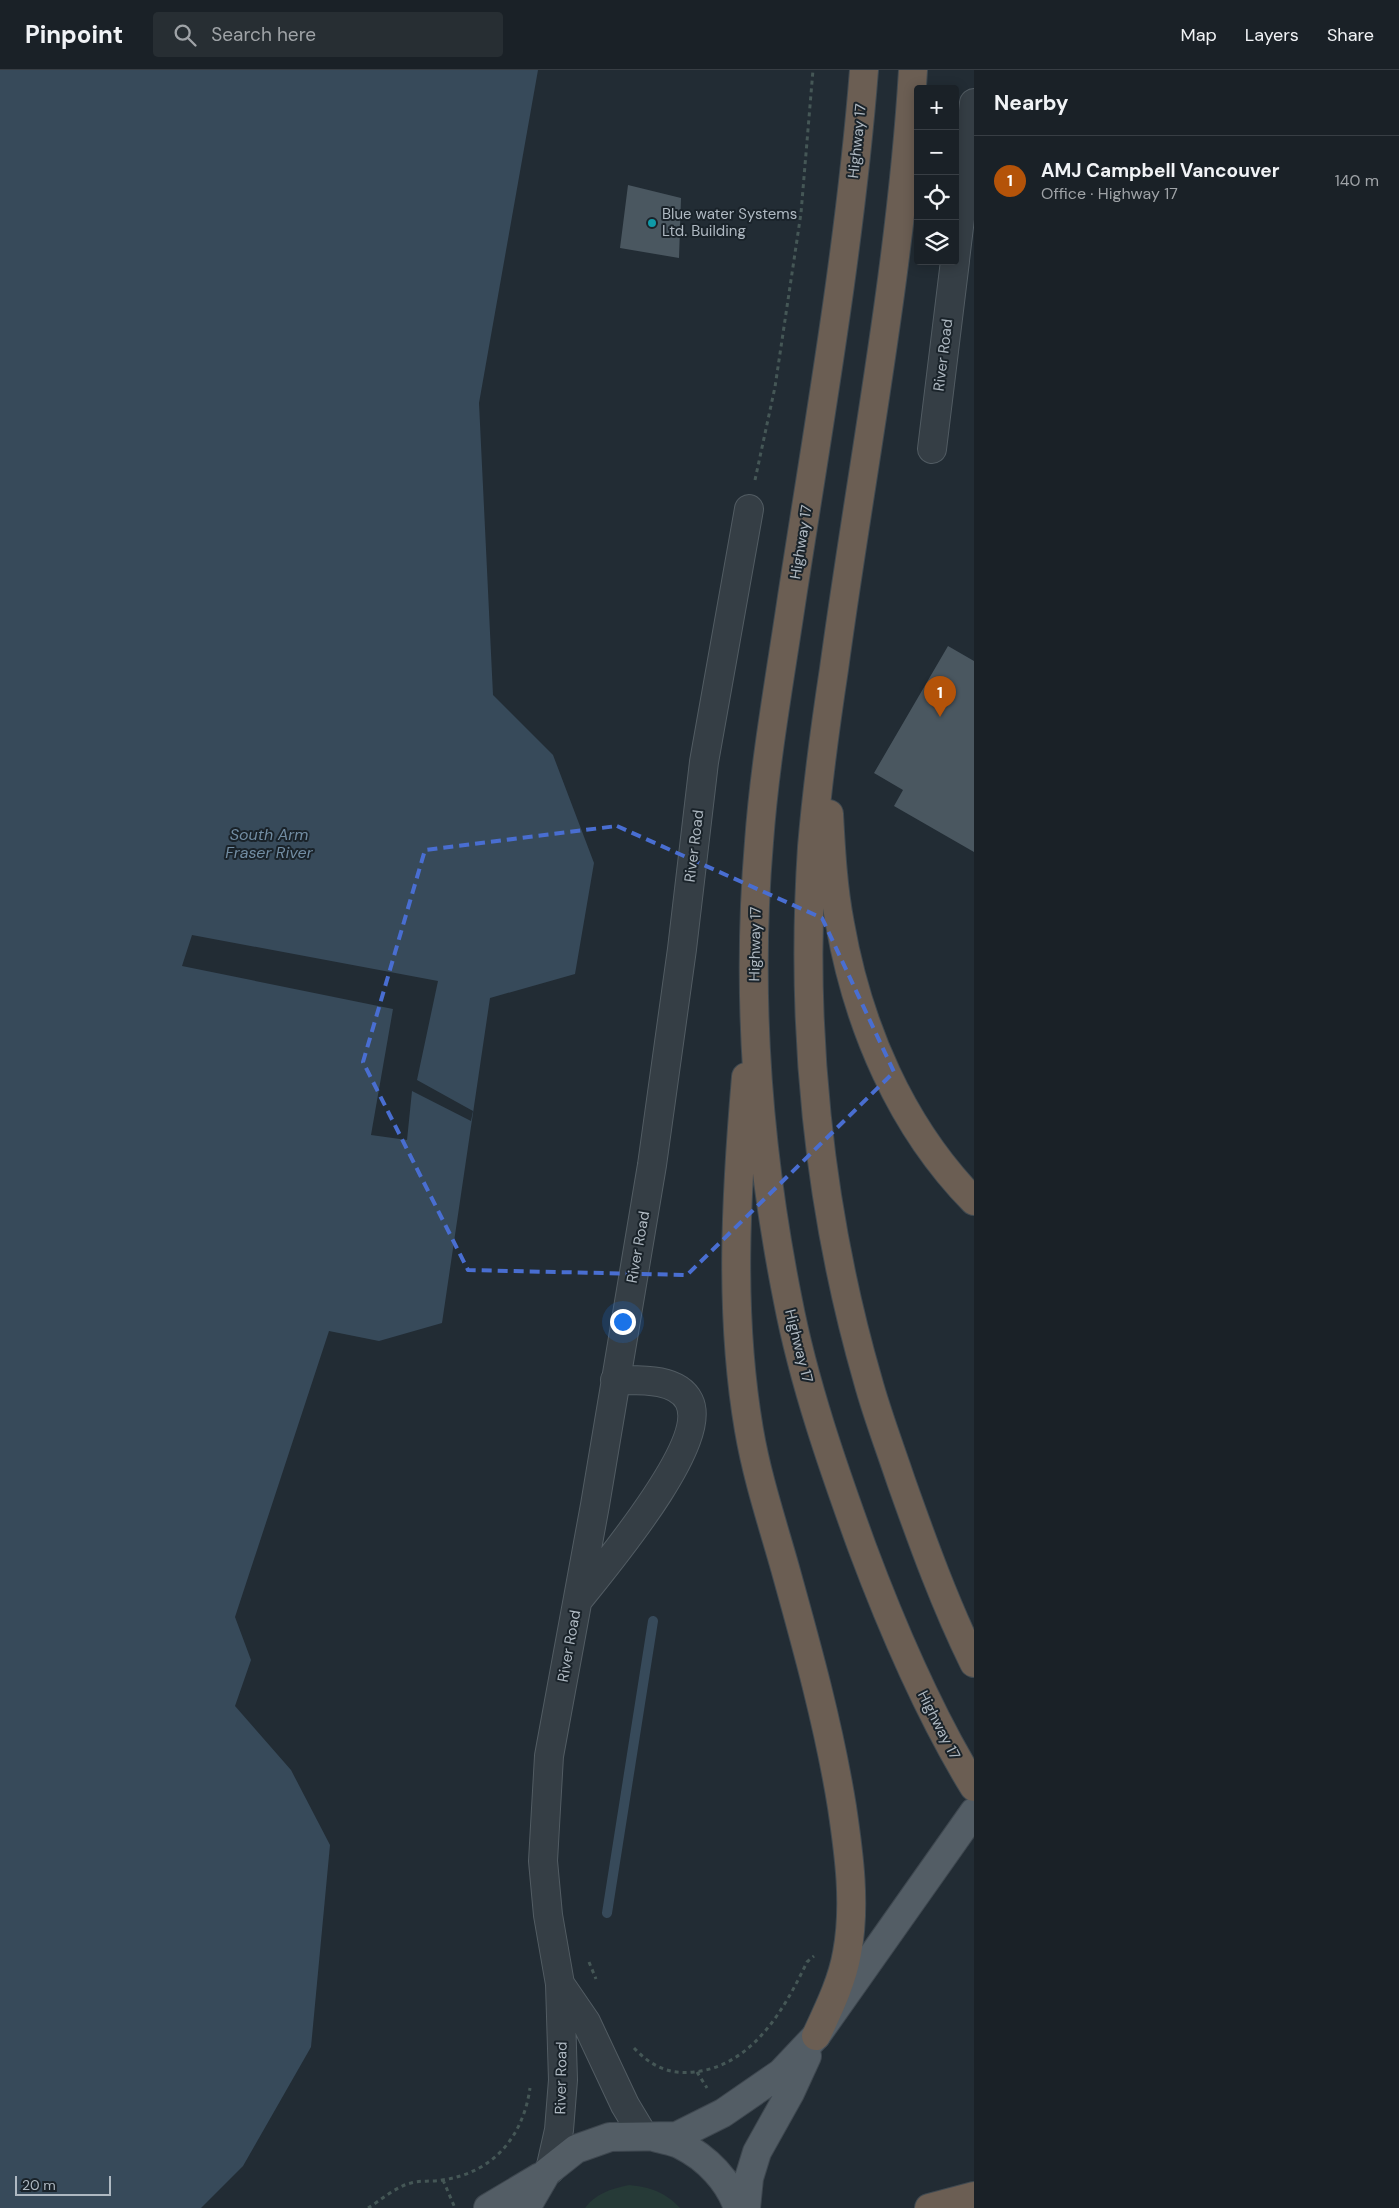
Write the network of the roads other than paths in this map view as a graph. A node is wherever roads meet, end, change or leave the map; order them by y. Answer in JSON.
{"nodes":[{"id":1,"x":864,"y":70,"type":"edge"},
{"id":2,"x":913,"y":70,"type":"edge"},
{"id":3,"x":974,"y":103,"type":"edge"},
{"id":4,"x":959,"y":227,"type":"edge"},
{"id":5,"x":954,"y":265,"type":"edge"},
{"id":6,"x":932,"y":449,"type":"dead end"},
{"id":7,"x":749,"y":509,"type":"road end"},
{"id":8,"x":824,"y":743,"type":"junction"},
{"id":9,"x":754,"y":983,"type":"junction"},
{"id":10,"x":974,"y":1201,"type":"edge"},
{"id":11,"x":615,"y":1380,"type":"junction"},
{"id":12,"x":577,"y":1601,"type":"junction"},
{"id":13,"x":974,"y":1663,"type":"edge"},
{"id":14,"x":974,"y":1788,"type":"edge"},
{"id":15,"x":974,"y":1812,"type":"edge"},
{"id":16,"x":560,"y":1984,"type":"junction"},
{"id":17,"x":816,"y":2036,"type":"junction"},
{"id":18,"x":644,"y":2135,"type":"junction"},
{"id":19,"x":549,"y":2171,"type":"junction"},
{"id":20,"x":974,"y":2196,"type":"edge"},
{"id":21,"x":488,"y":2208,"type":"edge"},
{"id":22,"x":526,"y":2208,"type":"edge"},
{"id":23,"x":738,"y":2208,"type":"edge"},
{"id":24,"x":746,"y":2208,"type":"edge"},
{"id":25,"x":930,"y":2208,"type":"edge"}],
"edges":[{"from":1,"to":9,"type":"highway","name":"Highway 17"},
{"from":2,"to":8,"type":"highway"},
{"from":3,"to":4,"type":"street","name":"River Road"},
{"from":5,"to":6,"type":"street","name":"River Road"},
{"from":7,"to":11,"type":"street","name":"River Road"},
{"from":8,"to":10,"type":"highway"},
{"from":8,"to":13,"type":"highway"},
{"from":9,"to":14,"type":"highway","name":"Highway 17"},
{"from":9,"to":17,"type":"highway"},
{"from":11,"to":12,"type":"street","name":"River Road"},
{"from":11,"to":12,"type":"street"},
{"from":12,"to":16,"type":"street","name":"River Road"},
{"from":15,"to":17,"type":"main road"},
{"from":16,"to":18,"type":"street","name":"River Road"},
{"from":16,"to":19,"type":"street","name":"River Road"},
{"from":17,"to":18,"type":"main road"},
{"from":17,"to":24,"type":"main road"},
{"from":18,"to":19,"type":"main road"},
{"from":18,"to":23,"type":"main road"},
{"from":19,"to":21,"type":"main road"},
{"from":19,"to":22,"type":"main road"},
{"from":20,"to":25,"type":"highway"}]}
